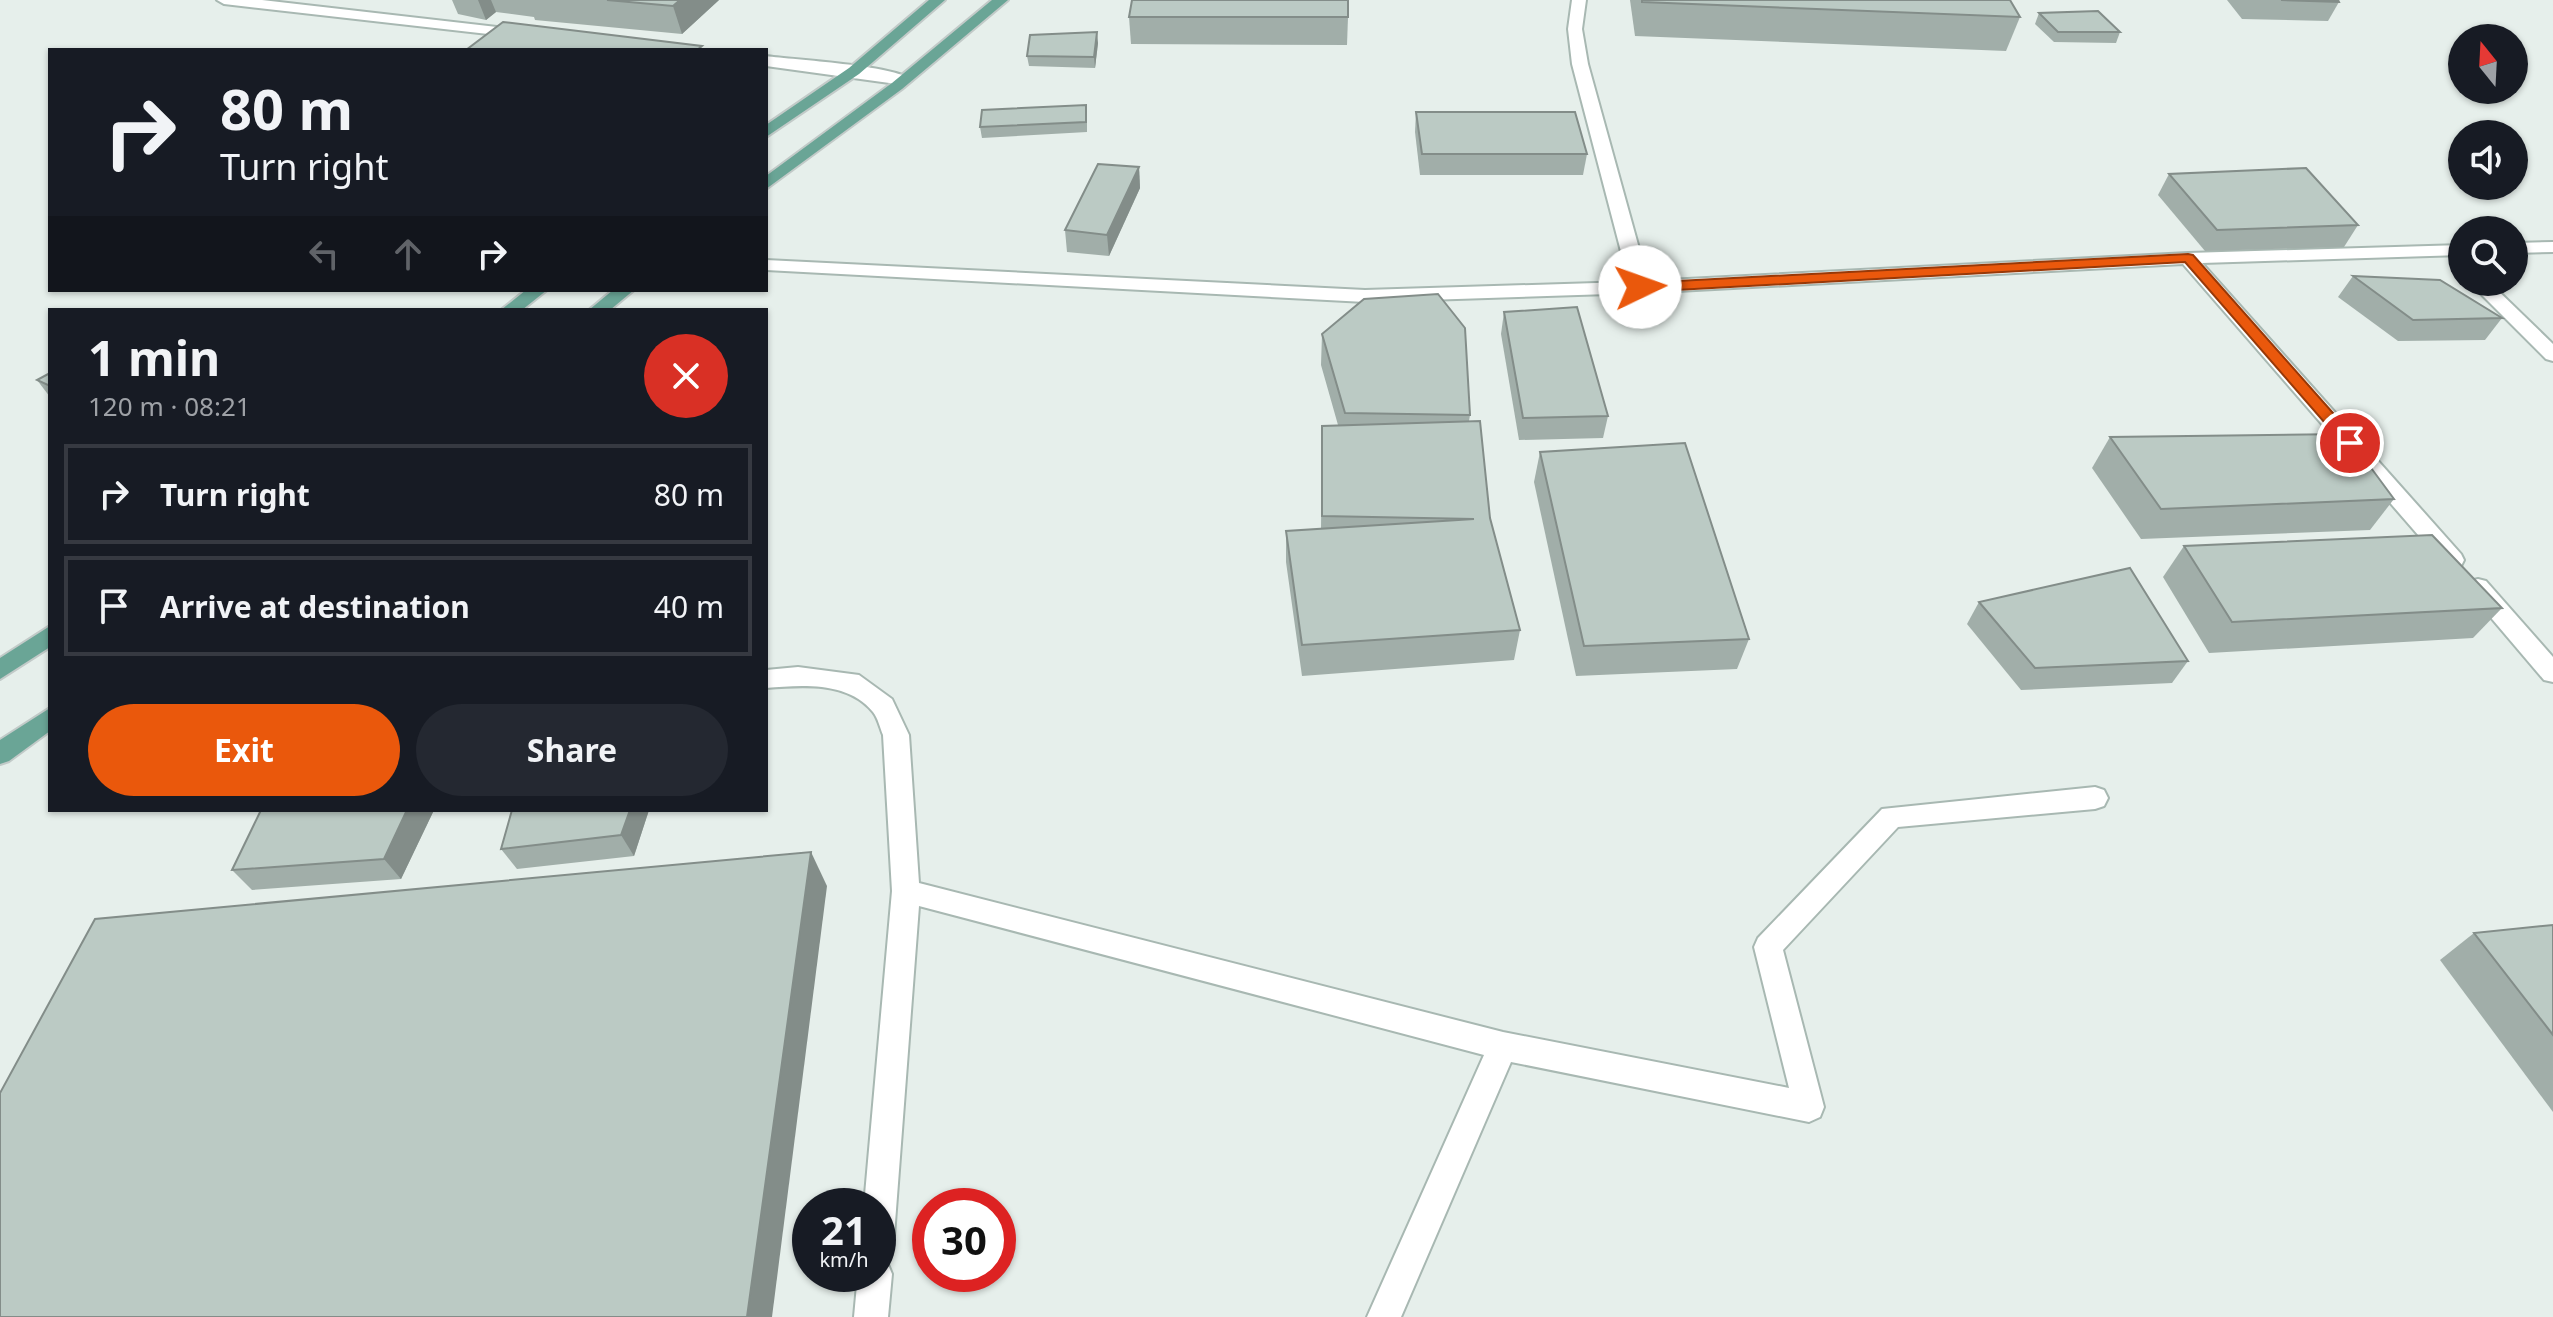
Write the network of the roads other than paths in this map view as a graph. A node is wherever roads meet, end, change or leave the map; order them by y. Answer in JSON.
{"nodes":[{"id":1,"x":224,"y":0,"type":"edge"},
{"id":2,"x":938,"y":0,"type":"edge"},
{"id":3,"x":1001,"y":0,"type":"edge"},
{"id":4,"x":1579,"y":0,"type":"edge"},
{"id":5,"x":546,"y":36,"type":"edge"},
{"id":6,"x":768,"y":61,"type":"edge"},
{"id":7,"x":854,"y":71,"type":"junction"},
{"id":8,"x":904,"y":80,"type":"junction"},
{"id":9,"x":768,"y":131,"type":"edge"},
{"id":10,"x":768,"y":182,"type":"edge"},
{"id":11,"x":2553,"y":247,"type":"edge"},
{"id":12,"x":2528,"y":248,"type":"edge"},
{"id":13,"x":2448,"y":250,"type":"edge"},
{"id":14,"x":2188,"y":258,"type":"junction"},
{"id":15,"x":768,"y":265,"type":"edge"},
{"id":16,"x":1640,"y":287,"type":"junction"},
{"id":17,"x":535,"y":292,"type":"edge"},
{"id":18,"x":622,"y":292,"type":"edge"},
{"id":19,"x":2492,"y":296,"type":"edge"},
{"id":20,"x":513,"y":308,"type":"edge"},
{"id":21,"x":601,"y":308,"type":"edge"},
{"id":22,"x":2553,"y":355,"type":"edge"},
{"id":23,"x":48,"y":636,"type":"edge"},
{"id":24,"x":0,"y":670,"type":"edge"},
{"id":25,"x":2553,"y":673,"type":"edge"},
{"id":26,"x":768,"y":679,"type":"edge"},
{"id":27,"x":48,"y":719,"type":"edge"},
{"id":28,"x":0,"y":754,"type":"edge"},
{"id":29,"x":2095,"y":798,"type":"dead end"},
{"id":30,"x":906,"y":891,"type":"junction"},
{"id":31,"x":1503,"y":1046,"type":"junction"},
{"id":32,"x":882,"y":1188,"type":"edge"},
{"id":33,"x":873,"y":1292,"type":"edge"},
{"id":34,"x":871,"y":1317,"type":"edge"},
{"id":35,"x":1384,"y":1317,"type":"edge"}],
"edges":[{"from":1,"to":5,"type":"street"},
{"from":2,"to":7,"type":"main road"},
{"from":3,"to":8,"type":"main road"},
{"from":4,"to":16,"type":"street"},
{"from":6,"to":7,"type":"street"},
{"from":7,"to":8,"type":"street"},
{"from":7,"to":9,"type":"main road"},
{"from":8,"to":10,"type":"main road"},
{"from":11,"to":12,"type":"street"},
{"from":13,"to":14,"type":"street"},
{"from":14,"to":16,"type":"street"},
{"from":14,"to":25,"type":"street"},
{"from":15,"to":16,"type":"street"},
{"from":17,"to":20,"type":"main road"},
{"from":18,"to":21,"type":"main road"},
{"from":19,"to":22,"type":"street"},
{"from":23,"to":24,"type":"main road"},
{"from":26,"to":30,"type":"street"},
{"from":27,"to":28,"type":"main road"},
{"from":29,"to":31,"type":"street"},
{"from":30,"to":31,"type":"street"},
{"from":30,"to":32,"type":"street"},
{"from":31,"to":35,"type":"street"},
{"from":33,"to":34,"type":"street"}]}
